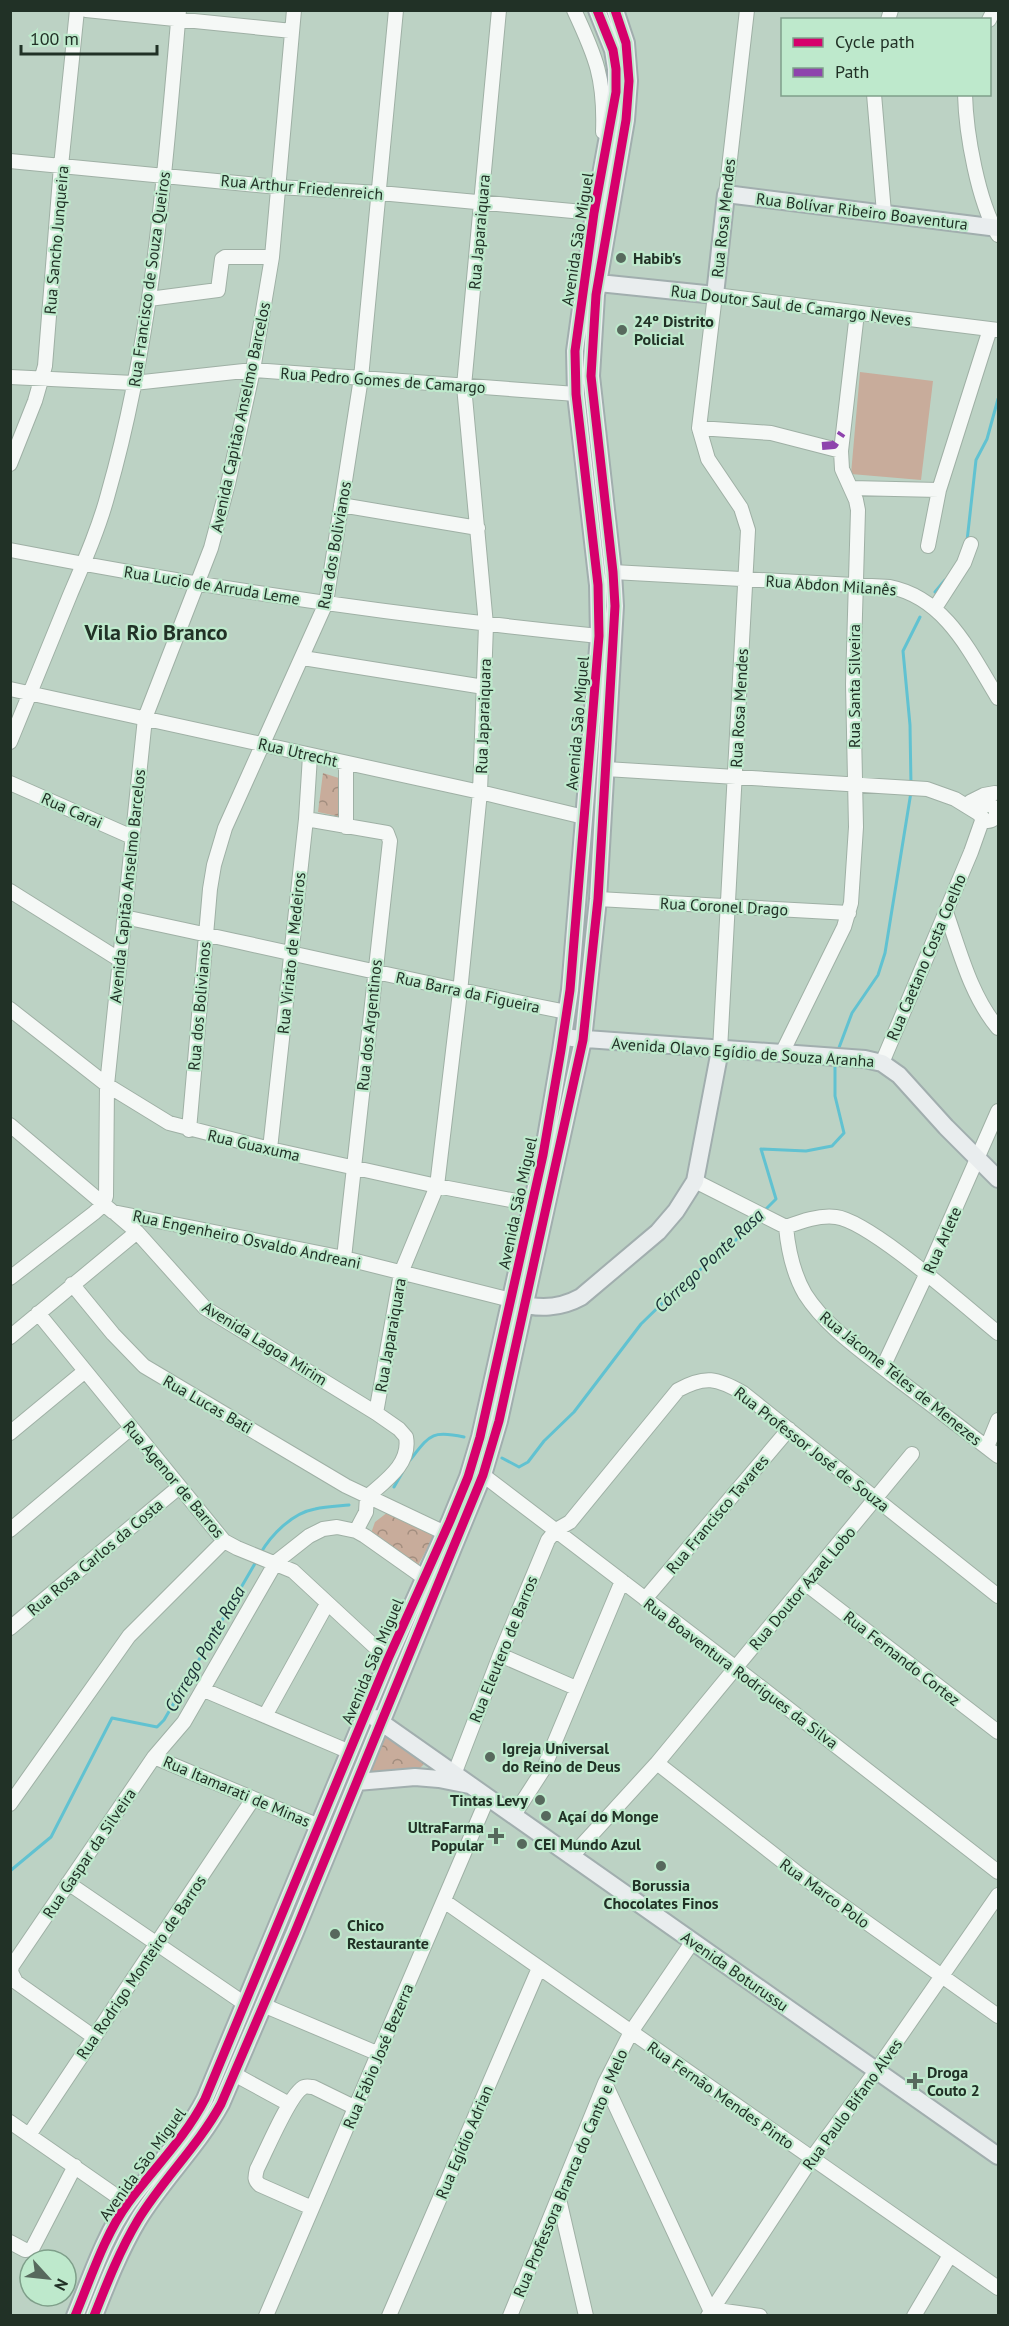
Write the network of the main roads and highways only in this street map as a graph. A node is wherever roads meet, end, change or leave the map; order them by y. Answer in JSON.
{"nodes":[{"id":1,"x":597,"y":10,"type":"edge"},
{"id":2,"x":615,"y":10,"type":"edge"},
{"id":3,"x":726,"y":194,"type":"joint"},
{"id":4,"x":997,"y":230,"type":"edge"},
{"id":5,"x":590,"y":282,"type":"junction"},
{"id":6,"x":715,"y":295,"type":"joint"},
{"id":7,"x":595,"y":547,"type":"junction"},
{"id":8,"x":613,"y":572,"type":"junction"},
{"id":9,"x":570,"y":990,"type":"junction"},
{"id":10,"x":583,"y":1040,"type":"junction"},
{"id":11,"x":720,"y":1050,"type":"junction"},
{"id":12,"x":999,"y":1179,"type":"edge"},
{"id":13,"x":518,"y":1303,"type":"junction"},
{"id":14,"x":366,"y":1713,"type":"junction"},
{"id":15,"x":383,"y":1721,"type":"junction"},
{"id":16,"x":425,"y":1751,"type":"junction"},
{"id":17,"x":343,"y":1768,"type":"junction"},
{"id":18,"x":415,"y":1777,"type":"junction"},
{"id":19,"x":357,"y":1782,"type":"junction"},
{"id":20,"x":472,"y":1785,"type":"junction"},
{"id":21,"x":999,"y":2156,"type":"edge"},
{"id":22,"x":75,"y":2316,"type":"edge"},
{"id":23,"x":94,"y":2316,"type":"edge"}],
"edges":[{"from":1,"to":5,"type":"main road","name":"Avenida São Miguel"},
{"from":2,"to":5,"type":"main road","name":"Avenida São Miguel"},
{"from":3,"to":4,"type":"main road","name":"Rua Bolívar Ribeiro Boaventura"},
{"from":3,"to":6,"type":"main road","name":"Rua Rosa Mendes"},
{"from":5,"to":6,"type":"main road","name":"Rua Doutor Saul de Camargo Neves"},
{"from":5,"to":7,"type":"main road","name":"Avenida São Miguel"},
{"from":5,"to":8,"type":"main road","name":"Avenida São Miguel"},
{"from":7,"to":8,"type":"main road"},
{"from":7,"to":9,"type":"main road","name":"Avenida São Miguel"},
{"from":8,"to":10,"type":"main road","name":"Avenida São Miguel"},
{"from":9,"to":10,"type":"main road"},
{"from":9,"to":13,"type":"main road","name":"Avenida São Miguel"},
{"from":10,"to":11,"type":"main road","name":"Avenida Olavo Egídio de Souza Aranha"},
{"from":10,"to":13,"type":"main road","name":"Avenida São Miguel"},
{"from":11,"to":12,"type":"main road","name":"Avenida Olavo Egídio de Souza Aranha"},
{"from":11,"to":13,"type":"main road","name":"Rua Rosa Mendes"},
{"from":13,"to":14,"type":"main road","name":"Avenida São Miguel"},
{"from":13,"to":15,"type":"main road","name":"Avenida São Miguel"},
{"from":14,"to":15,"type":"main road","name":"Avenida Boturussu"},
{"from":14,"to":17,"type":"main road","name":"Avenida São Miguel"},
{"from":15,"to":16,"type":"main road","name":"Avenida Boturussu"},
{"from":15,"to":19,"type":"main road","name":"Avenida São Miguel"},
{"from":16,"to":18,"type":"main road"},
{"from":16,"to":20,"type":"main road","name":"Avenida Boturussu"},
{"from":17,"to":19,"type":"main road"},
{"from":17,"to":22,"type":"main road","name":"Avenida São Miguel"},
{"from":18,"to":19,"type":"main road","name":"Avenida Boturussu"},
{"from":18,"to":20,"type":"main road","name":"Avenida Boturussu"},
{"from":19,"to":23,"type":"main road","name":"Avenida São Miguel"},
{"from":20,"to":21,"type":"main road","name":"Avenida Boturussu"}]}
